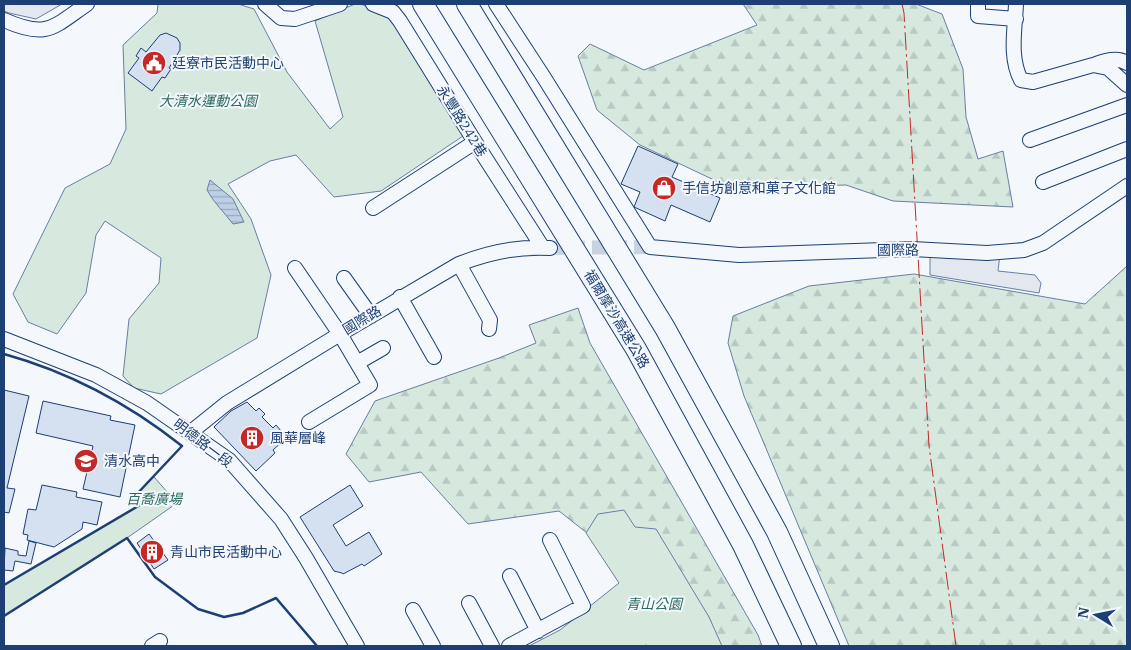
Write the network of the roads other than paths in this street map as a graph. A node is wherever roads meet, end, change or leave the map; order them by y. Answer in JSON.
{"nodes":[{"id":1,"x":87,"y":4,"type":"edge"},
{"id":2,"x":266,"y":4,"type":"edge"},
{"id":3,"x":340,"y":4,"type":"edge"},
{"id":4,"x":373,"y":4,"type":"edge"},
{"id":5,"x":423,"y":4,"type":"edge"},
{"id":6,"x":467,"y":4,"type":"edge"},
{"id":7,"x":496,"y":4,"type":"edge"},
{"id":8,"x":978,"y":4,"type":"edge"},
{"id":9,"x":1016,"y":4,"type":"edge"},
{"id":10,"x":1016,"y":19,"type":"junction"},
{"id":11,"x":4,"y":20,"type":"edge"},
{"id":12,"x":1127,"y":63,"type":"edge"},
{"id":13,"x":1093,"y":65,"type":"junction"},
{"id":14,"x":1127,"y":84,"type":"edge"},
{"id":15,"x":1127,"y":105,"type":"edge"},
{"id":16,"x":1030,"y":140,"type":"dead end"},
{"id":17,"x":475,"y":142,"type":"junction"},
{"id":18,"x":1127,"y":149,"type":"edge"},
{"id":19,"x":1043,"y":182,"type":"dead end"},
{"id":20,"x":1127,"y":186,"type":"edge"},
{"id":21,"x":373,"y":208,"type":"dead end"},
{"id":22,"x":546,"y":248,"type":"joint"},
{"id":23,"x":459,"y":264,"type":"junction"},
{"id":24,"x":295,"y":268,"type":"dead end"},
{"id":25,"x":344,"y":278,"type":"dead end"},
{"id":26,"x":400,"y":298,"type":"junction"},
{"id":27,"x":371,"y":316,"type":"junction"},
{"id":28,"x":489,"y":329,"type":"dead end"},
{"id":29,"x":340,"y":334,"type":"junction"},
{"id":30,"x":4,"y":339,"type":"edge"},
{"id":31,"x":383,"y":348,"type":"dead end"},
{"id":32,"x":434,"y":357,"type":"dead end"},
{"id":33,"x":357,"y":363,"type":"junction"},
{"id":34,"x":309,"y":422,"type":"dead end"},
{"id":35,"x":191,"y":432,"type":"junction"},
{"id":36,"x":550,"y":540,"type":"dead end"},
{"id":37,"x":510,"y":576,"type":"dead end"},
{"id":38,"x":469,"y":603,"type":"dead end"},
{"id":39,"x":413,"y":610,"type":"dead end"},
{"id":40,"x":538,"y":630,"type":"junction"},
{"id":41,"x":356,"y":646,"type":"edge"},
{"id":42,"x":433,"y":646,"type":"edge"},
{"id":43,"x":492,"y":646,"type":"edge"},
{"id":44,"x":509,"y":646,"type":"edge"},
{"id":45,"x":790,"y":646,"type":"edge"},
{"id":46,"x":829,"y":646,"type":"edge"}],
"edges":[{"from":1,"to":11,"type":"street"},
{"from":2,"to":3,"type":"street"},
{"from":4,"to":17,"type":"street","name":"永豐路242巷"},
{"from":5,"to":45,"type":"highway","name":"福爾摩沙高速公路"},
{"from":6,"to":46,"type":"highway"},
{"from":7,"to":20,"type":"street","name":"國際路"},
{"from":8,"to":10,"type":"street"},
{"from":9,"to":10,"type":"street"},
{"from":10,"to":13,"type":"street"},
{"from":12,"to":13,"type":"street"},
{"from":13,"to":14,"type":"street"},
{"from":15,"to":16,"type":"street"},
{"from":17,"to":21,"type":"street"},
{"from":17,"to":22,"type":"street","name":"永豐路242巷"},
{"from":18,"to":19,"type":"street"},
{"from":22,"to":23,"type":"street","name":"國際路"},
{"from":23,"to":26,"type":"street","name":"國際路"},
{"from":23,"to":28,"type":"street"},
{"from":24,"to":29,"type":"street"},
{"from":25,"to":27,"type":"street"},
{"from":26,"to":27,"type":"street","name":"國際路"},
{"from":26,"to":32,"type":"street"},
{"from":27,"to":29,"type":"street","name":"國際路"},
{"from":29,"to":33,"type":"street"},
{"from":29,"to":35,"type":"street","name":"國際路"},
{"from":30,"to":35,"type":"street","name":"明德路一段"},
{"from":31,"to":33,"type":"street"},
{"from":33,"to":34,"type":"street"},
{"from":35,"to":41,"type":"street","name":"明德路一段"},
{"from":36,"to":40,"type":"street"},
{"from":37,"to":40,"type":"street"},
{"from":38,"to":43,"type":"street"},
{"from":39,"to":42,"type":"street"},
{"from":40,"to":44,"type":"street"}]}
